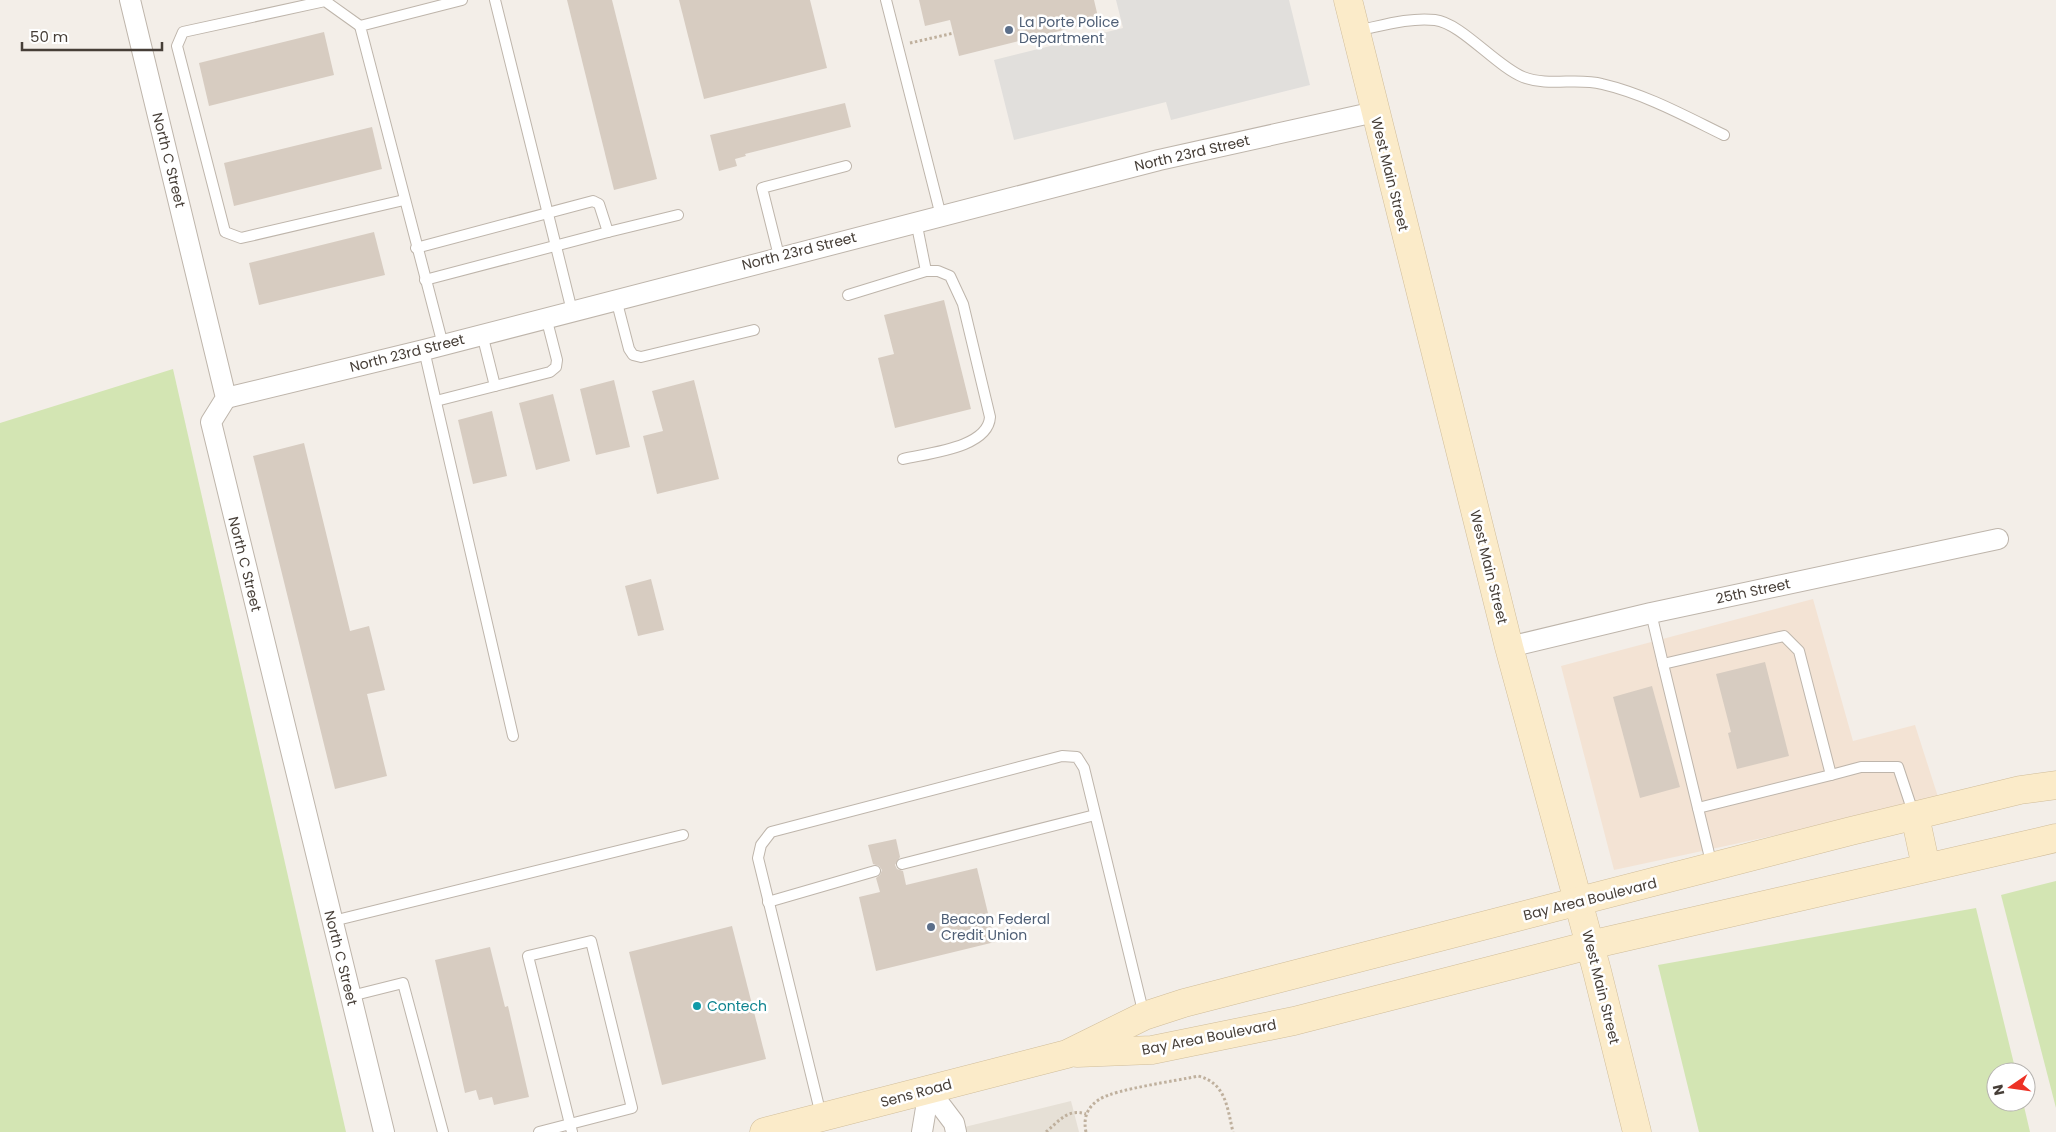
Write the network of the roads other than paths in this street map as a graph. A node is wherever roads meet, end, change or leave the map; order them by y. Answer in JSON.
{"nodes":[{"id":1,"x":130,"y":0,"type":"edge"},
{"id":2,"x":462,"y":0,"type":"edge"},
{"id":3,"x":495,"y":0,"type":"edge"},
{"id":4,"x":886,"y":0,"type":"edge"},
{"id":5,"x":1348,"y":0,"type":"edge"},
{"id":6,"x":360,"y":26,"type":"junction"},
{"id":7,"x":1355,"y":31,"type":"junction"},
{"id":8,"x":1374,"y":112,"type":"junction"},
{"id":9,"x":1724,"y":135,"type":"dead end"},
{"id":10,"x":846,"y":166,"type":"dead end"},
{"id":11,"x":404,"y":200,"type":"junction"},
{"id":12,"x":547,"y":213,"type":"junction"},
{"id":13,"x":678,"y":215,"type":"dead end"},
{"id":14,"x":941,"y":216,"type":"junction"},
{"id":15,"x":916,"y":221,"type":"junction"},
{"id":16,"x":608,"y":232,"type":"junction"},
{"id":17,"x":556,"y":246,"type":"junction"},
{"id":18,"x":416,"y":248,"type":"junction"},
{"id":19,"x":779,"y":256,"type":"junction"},
{"id":20,"x":926,"y":271,"type":"junction"},
{"id":21,"x":425,"y":280,"type":"junction"},
{"id":22,"x":848,"y":295,"type":"dead end"},
{"id":23,"x":616,"y":299,"type":"junction"},
{"id":24,"x":572,"y":311,"type":"junction"},
{"id":25,"x":546,"y":317,"type":"junction"},
{"id":26,"x":754,"y":330,"type":"dead end"},
{"id":27,"x":482,"y":334,"type":"junction"},
{"id":28,"x":433,"y":347,"type":"junction"},
{"id":29,"x":495,"y":386,"type":"junction"},
{"id":30,"x":226,"y":398,"type":"junction"},
{"id":31,"x":436,"y":401,"type":"junction"},
{"id":32,"x":903,"y":459,"type":"dead end"},
{"id":33,"x":1998,"y":539,"type":"dead end"},
{"id":34,"x":1651,"y":614,"type":"junction"},
{"id":35,"x":1510,"y":647,"type":"junction"},
{"id":36,"x":1663,"y":664,"type":"junction"},
{"id":37,"x":513,"y":736,"type":"dead end"},
{"id":38,"x":1831,"y":775,"type":"junction"},
{"id":39,"x":2056,"y":785,"type":"edge"},
{"id":40,"x":1698,"y":808,"type":"junction"},
{"id":41,"x":1095,"y":815,"type":"junction"},
{"id":42,"x":1915,"y":816,"type":"junction"},
{"id":43,"x":683,"y":835,"type":"dead end"},
{"id":44,"x":2056,"y":838,"type":"edge"},
{"id":45,"x":902,"y":864,"type":"dead end"},
{"id":46,"x":1713,"y":867,"type":"junction"},
{"id":47,"x":1926,"y":867,"type":"junction"},
{"id":48,"x":875,"y":871,"type":"dead end"},
{"id":49,"x":768,"y":902,"type":"junction"},
{"id":50,"x":1579,"y":902,"type":"junction"},
{"id":51,"x":333,"y":921,"type":"junction"},
{"id":52,"x":1590,"y":945,"type":"junction"},
{"id":53,"x":351,"y":996,"type":"junction"},
{"id":54,"x":1144,"y":1016,"type":"junction"},
{"id":55,"x":1152,"y":1050,"type":"junction"},
{"id":56,"x":1067,"y":1054,"type":"junction"},
{"id":57,"x":929,"y":1090,"type":"junction"},
{"id":58,"x":822,"y":1118,"type":"junction"},
{"id":59,"x":571,"y":1128,"type":"edge"},
{"id":60,"x":384,"y":1132,"type":"edge"},
{"id":61,"x":442,"y":1132,"type":"edge"},
{"id":62,"x":539,"y":1132,"type":"edge"},
{"id":63,"x":764,"y":1132,"type":"edge"},
{"id":64,"x":922,"y":1132,"type":"edge"},
{"id":65,"x":956,"y":1132,"type":"edge"},
{"id":66,"x":1638,"y":1132,"type":"edge"}],
"edges":[{"from":1,"to":30,"type":"street","name":"North C Street"},
{"from":2,"to":6,"type":"lane"},
{"from":3,"to":12,"type":"lane"},
{"from":4,"to":14,"type":"lane"},
{"from":5,"to":7,"type":"main road","name":"West Main Street"},
{"from":6,"to":11,"type":"lane"},
{"from":6,"to":11,"type":"lane"},
{"from":7,"to":8,"type":"main road","name":"West Main Street"},
{"from":7,"to":9,"type":"lane"},
{"from":8,"to":14,"type":"street","name":"North 23rd Street"},
{"from":8,"to":35,"type":"main road","name":"West Main Street"},
{"from":10,"to":19,"type":"lane"},
{"from":11,"to":18,"type":"lane"},
{"from":12,"to":16,"type":"lane"},
{"from":12,"to":17,"type":"lane"},
{"from":12,"to":18,"type":"lane"},
{"from":13,"to":16,"type":"lane"},
{"from":14,"to":15,"type":"street","name":"North 23rd Street"},
{"from":15,"to":19,"type":"street","name":"North 23rd Street"},
{"from":15,"to":20,"type":"lane"},
{"from":16,"to":17,"type":"lane"},
{"from":17,"to":21,"type":"lane"},
{"from":17,"to":24,"type":"lane"},
{"from":18,"to":21,"type":"lane"},
{"from":19,"to":23,"type":"street","name":"North 23rd Street"},
{"from":20,"to":22,"type":"lane"},
{"from":20,"to":32,"type":"lane"},
{"from":21,"to":28,"type":"lane"},
{"from":23,"to":24,"type":"street","name":"North 23rd Street"},
{"from":23,"to":26,"type":"lane"},
{"from":24,"to":25,"type":"street","name":"North 23rd Street"},
{"from":25,"to":27,"type":"street","name":"North 23rd Street"},
{"from":25,"to":29,"type":"lane"},
{"from":27,"to":28,"type":"street","name":"North 23rd Street"},
{"from":27,"to":29,"type":"lane"},
{"from":28,"to":30,"type":"street","name":"North 23rd Street"},
{"from":28,"to":31,"type":"lane"},
{"from":29,"to":31,"type":"lane"},
{"from":30,"to":51,"type":"street","name":"North C Street"},
{"from":31,"to":37,"type":"lane"},
{"from":33,"to":34,"type":"street","name":"25th Street"},
{"from":34,"to":35,"type":"street","name":"25th Street"},
{"from":34,"to":36,"type":"lane"},
{"from":35,"to":50,"type":"main road","name":"West Main Street"},
{"from":36,"to":38,"type":"lane"},
{"from":36,"to":40,"type":"lane"},
{"from":38,"to":40,"type":"lane"},
{"from":38,"to":42,"type":"lane"},
{"from":39,"to":42,"type":"main road","name":"Bay Area Boulevard"},
{"from":40,"to":46,"type":"lane"},
{"from":41,"to":45,"type":"lane"},
{"from":41,"to":49,"type":"lane"},
{"from":41,"to":54,"type":"lane"},
{"from":42,"to":46,"type":"main road","name":"Bay Area Boulevard"},
{"from":42,"to":47,"type":"main road"},
{"from":43,"to":51,"type":"lane"},
{"from":44,"to":47,"type":"main road","name":"Bay Area Boulevard"},
{"from":46,"to":50,"type":"main road","name":"Bay Area Boulevard"},
{"from":47,"to":52,"type":"main road","name":"Bay Area Boulevard"},
{"from":48,"to":49,"type":"lane"},
{"from":49,"to":58,"type":"lane"},
{"from":50,"to":52,"type":"main road","name":"West Main Street"},
{"from":50,"to":54,"type":"main road","name":"Bay Area Boulevard"},
{"from":51,"to":53,"type":"street","name":"North C Street"},
{"from":52,"to":55,"type":"main road","name":"Bay Area Boulevard"},
{"from":52,"to":66,"type":"main road","name":"West Main Street"},
{"from":53,"to":60,"type":"street","name":"North C Street"},
{"from":53,"to":61,"type":"lane"},
{"from":54,"to":55,"type":"main road"},
{"from":54,"to":56,"type":"main road","name":"Bay Area Boulevard"},
{"from":55,"to":56,"type":"main road","name":"Bay Area Boulevard"},
{"from":56,"to":57,"type":"main road","name":"Sens Road"},
{"from":57,"to":58,"type":"main road","name":"Sens Road"},
{"from":57,"to":64,"type":"street"},
{"from":57,"to":65,"type":"street"},
{"from":58,"to":63,"type":"main road","name":"Sens Road"},
{"from":59,"to":59,"type":"lane"},
{"from":59,"to":62,"type":"lane"}]}
